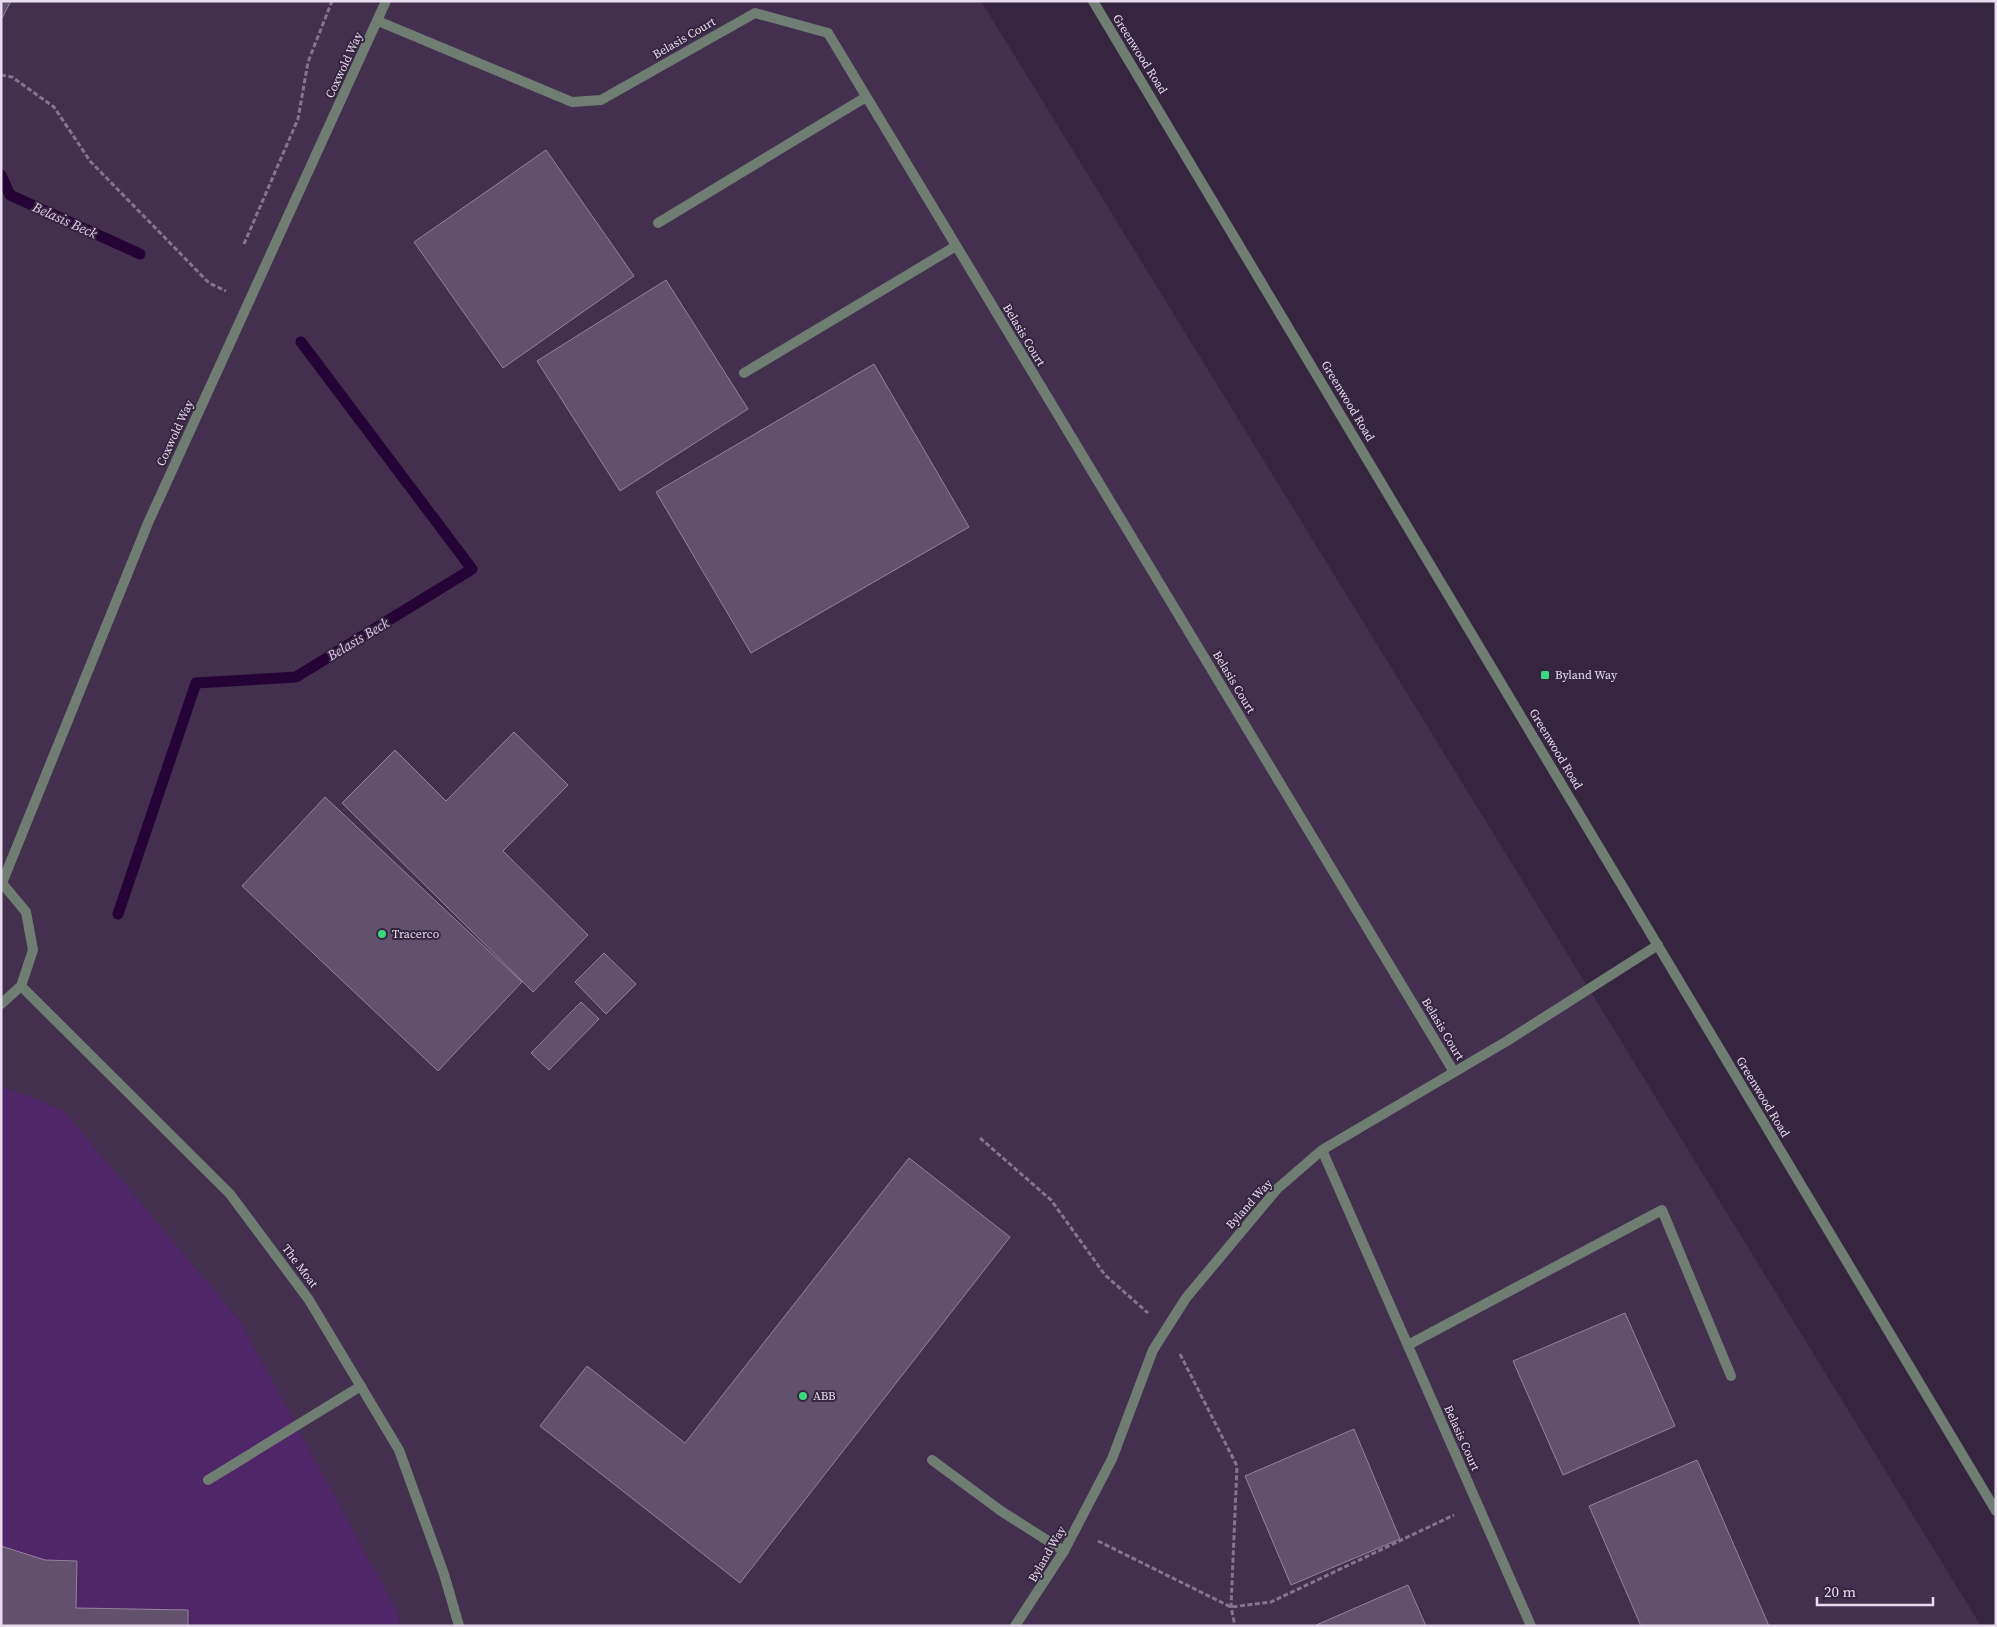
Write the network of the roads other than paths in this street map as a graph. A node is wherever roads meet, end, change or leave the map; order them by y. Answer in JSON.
{"nodes":[{"id":1,"x":386,"y":1,"type":"edge"},
{"id":2,"x":1094,"y":1,"type":"edge"},
{"id":3,"x":378,"y":21,"type":"junction"},
{"id":4,"x":866,"y":97,"type":"junction"},
{"id":5,"x":658,"y":223,"type":"dead end"},
{"id":6,"x":956,"y":246,"type":"junction"},
{"id":7,"x":744,"y":373,"type":"dead end"},
{"id":8,"x":2,"y":883,"type":"edge"},
{"id":9,"x":1658,"y":946,"type":"junction"},
{"id":10,"x":21,"y":986,"type":"junction"},
{"id":11,"x":1,"y":1004,"type":"edge"},
{"id":12,"x":1454,"y":1072,"type":"junction"},
{"id":13,"x":1322,"y":1150,"type":"junction"},
{"id":14,"x":1408,"y":1345,"type":"junction"},
{"id":15,"x":1731,"y":1376,"type":"dead end"},
{"id":16,"x":361,"y":1386,"type":"junction"},
{"id":17,"x":932,"y":1460,"type":"dead end"},
{"id":18,"x":208,"y":1480,"type":"dead end"},
{"id":19,"x":1996,"y":1510,"type":"edge"},
{"id":20,"x":1064,"y":1551,"type":"junction"},
{"id":21,"x":459,"y":1626,"type":"edge"},
{"id":22,"x":1016,"y":1626,"type":"edge"},
{"id":23,"x":1531,"y":1626,"type":"edge"}],
"edges":[{"from":1,"to":3,"type":"street","name":"Coxwold Way"},
{"from":2,"to":9,"type":"street","name":"Greenwood Road"},
{"from":3,"to":4,"type":"street","name":"Belasis Court"},
{"from":3,"to":8,"type":"street","name":"Coxwold Way"},
{"from":4,"to":5,"type":"street"},
{"from":4,"to":6,"type":"street","name":"Belasis Court"},
{"from":6,"to":7,"type":"street"},
{"from":6,"to":12,"type":"street","name":"Belasis Court"},
{"from":8,"to":10,"type":"street"},
{"from":9,"to":12,"type":"street","name":"Byland Way"},
{"from":9,"to":19,"type":"street","name":"Greenwood Road"},
{"from":10,"to":11,"type":"street"},
{"from":10,"to":16,"type":"street","name":"The Moat"},
{"from":12,"to":13,"type":"street","name":"Byland Way"},
{"from":13,"to":14,"type":"street","name":"Belasis Court"},
{"from":13,"to":20,"type":"street","name":"Byland Way"},
{"from":14,"to":15,"type":"street"},
{"from":14,"to":23,"type":"street","name":"Belasis Court"},
{"from":16,"to":18,"type":"street"},
{"from":16,"to":21,"type":"street","name":"The Moat"},
{"from":17,"to":20,"type":"street"},
{"from":20,"to":22,"type":"street","name":"Byland Way"}]}
